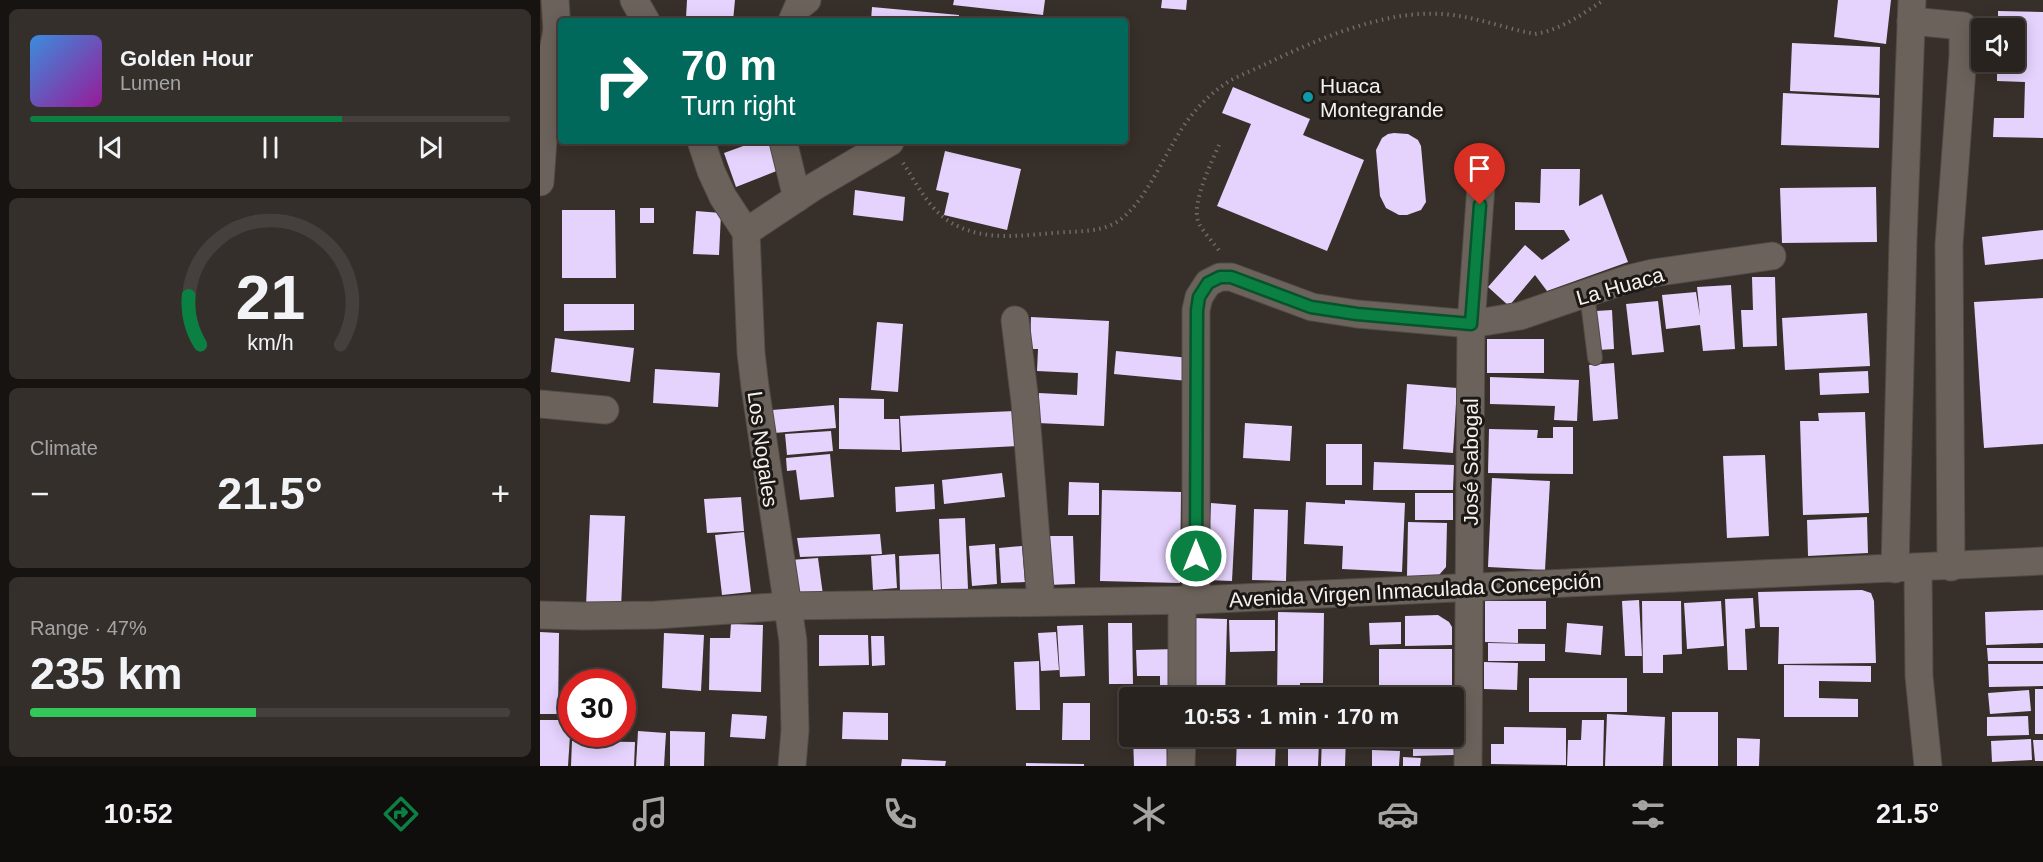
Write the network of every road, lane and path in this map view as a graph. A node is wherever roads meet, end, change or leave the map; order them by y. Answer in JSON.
{"nodes":[{"id":1,"x":555,"y":0,"type":"edge"},
{"id":2,"x":633,"y":0,"type":"edge"},
{"id":3,"x":807,"y":0,"type":"edge"},
{"id":4,"x":1604,"y":0,"type":"edge"},
{"id":5,"x":1911,"y":11,"type":"edge"},
{"id":6,"x":644,"y":18,"type":"edge"},
{"id":7,"x":793,"y":18,"type":"edge"},
{"id":8,"x":558,"y":22,"type":"edge"},
{"id":9,"x":558,"y":33,"type":"edge"},
{"id":10,"x":543,"y":84,"type":"edge"},
{"id":11,"x":702,"y":144,"type":"edge"},
{"id":12,"x":784,"y":144,"type":"edge"},
{"id":13,"x":886,"y":144,"type":"edge"},
{"id":14,"x":891,"y":144,"type":"edge"},
{"id":15,"x":1219,"y":145,"type":"dead end"},
{"id":16,"x":1483,"y":158,"type":"dead end"},
{"id":17,"x":540,"y":182,"type":"edge"},
{"id":18,"x":797,"y":198,"type":"junction"},
{"id":19,"x":747,"y":232,"type":"junction"},
{"id":20,"x":1772,"y":256,"type":"dead end"},
{"id":21,"x":1240,"y":279,"type":"junction"},
{"id":22,"x":1587,"y":294,"type":"junction"},
{"id":23,"x":1015,"y":320,"type":"dead end"},
{"id":24,"x":1471,"y":324,"type":"junction"},
{"id":25,"x":1595,"y":358,"type":"dead end"},
{"id":26,"x":540,"y":404,"type":"edge"},
{"id":27,"x":605,"y":410,"type":"dead end"},
{"id":28,"x":2043,"y":561,"type":"edge"},
{"id":29,"x":1951,"y":567,"type":"junction"},
{"id":30,"x":1907,"y":568,"type":"junction"},
{"id":31,"x":1469,"y":588,"type":"junction"},
{"id":32,"x":1189,"y":600,"type":"junction"},
{"id":33,"x":1041,"y":602,"type":"junction"},
{"id":34,"x":788,"y":606,"type":"junction"},
{"id":35,"x":540,"y":615,"type":"edge"},
{"id":36,"x":1183,"y":687,"type":"edge"},
{"id":37,"x":1182,"y":747,"type":"edge"},
{"id":38,"x":792,"y":766,"type":"edge"},
{"id":39,"x":1181,"y":766,"type":"edge"},
{"id":40,"x":1468,"y":766,"type":"edge"},
{"id":41,"x":1928,"y":766,"type":"edge"}],
"edges":[{"from":1,"to":8,"type":"street"},
{"from":2,"to":6,"type":"street"},
{"from":3,"to":7,"type":"street"},
{"from":4,"to":14,"type":"path"},
{"from":5,"to":29,"type":"street"},
{"from":5,"to":30,"type":"street"},
{"from":9,"to":10,"type":"street"},
{"from":10,"to":17,"type":"street"},
{"from":11,"to":19,"type":"street"},
{"from":12,"to":18,"type":"street"},
{"from":13,"to":18,"type":"street"},
{"from":15,"to":21,"type":"path"},
{"from":16,"to":24,"type":"street","name":"José Sabogal"},
{"from":18,"to":19,"type":"street"},
{"from":19,"to":34,"type":"street","name":"Los Nogales"},
{"from":20,"to":22,"type":"street","name":"La Huaca"},
{"from":21,"to":24,"type":"street","name":"La Huaca"},
{"from":21,"to":32,"type":"street"},
{"from":22,"to":24,"type":"street","name":"La Huaca"},
{"from":22,"to":25,"type":"lane"},
{"from":23,"to":33,"type":"street"},
{"from":24,"to":31,"type":"street","name":"José Sabogal"},
{"from":26,"to":27,"type":"street"},
{"from":28,"to":29,"type":"street","name":"Avenida Virgen Inmaculada Concepción"},
{"from":29,"to":30,"type":"street","name":"Avenida Virgen Inmaculada Concepción"},
{"from":30,"to":31,"type":"street","name":"Avenida Virgen Inmaculada Concepción"},
{"from":30,"to":41,"type":"street"},
{"from":31,"to":32,"type":"street","name":"Avenida Virgen Inmaculada Concepción"},
{"from":31,"to":40,"type":"street","name":"José Sabogal"},
{"from":32,"to":33,"type":"street","name":"Avenida Virgen Inmaculada Concepción"},
{"from":32,"to":36,"type":"street"},
{"from":33,"to":34,"type":"street","name":"Avenida Virgen Inmaculada Concepción"},
{"from":34,"to":35,"type":"street","name":"Avenida Virgen Inmaculada Concepción"},
{"from":34,"to":38,"type":"street","name":"Los Nogales"},
{"from":37,"to":39,"type":"street"}]}
